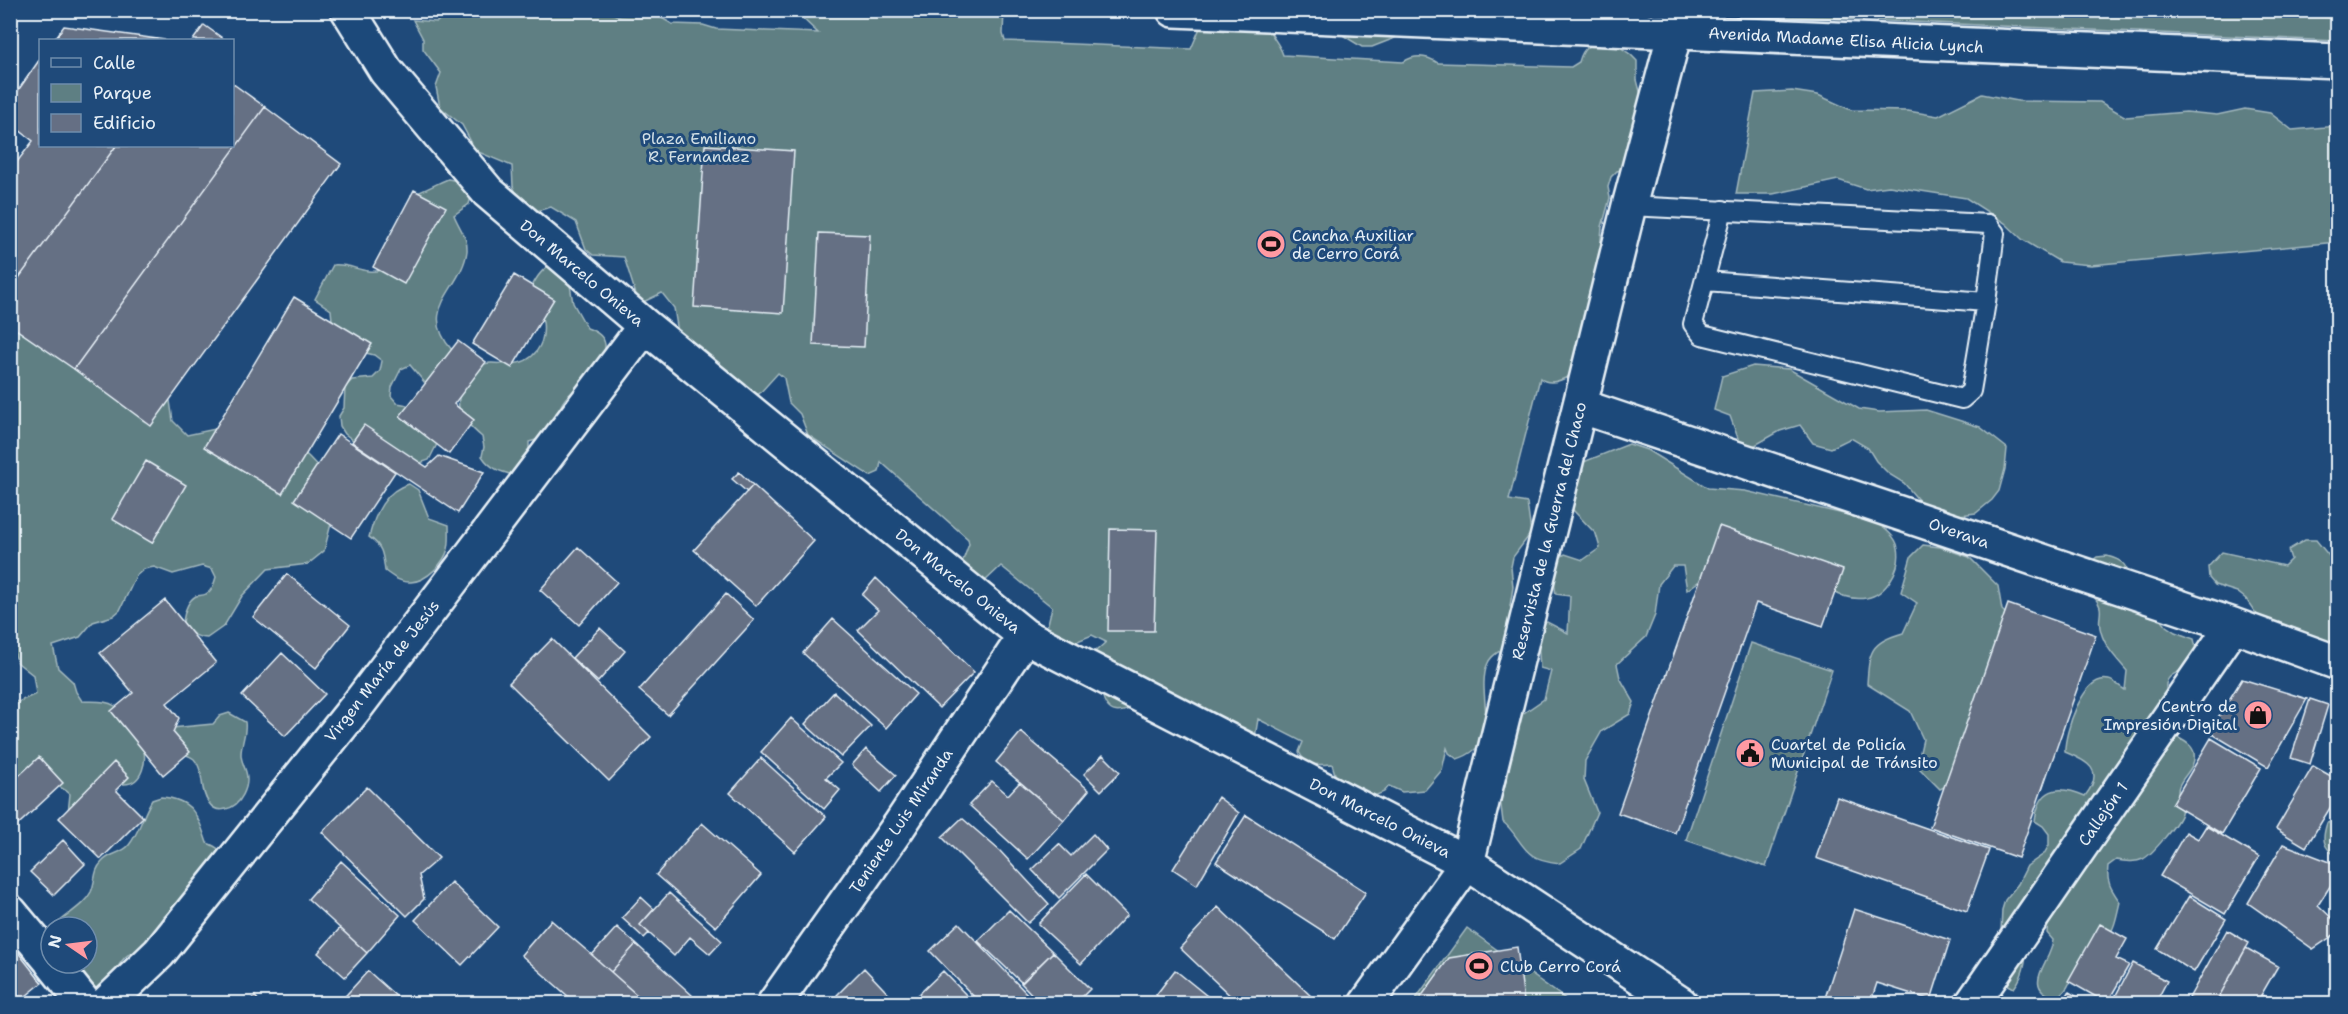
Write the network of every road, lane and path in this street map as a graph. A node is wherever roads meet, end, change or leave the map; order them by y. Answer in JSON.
{"nodes":[{"id":1,"x":348,"y":10,"type":"edge"},
{"id":2,"x":1174,"y":10,"type":"edge"},
{"id":3,"x":1677,"y":21,"type":"edge"},
{"id":4,"x":2337,"y":62,"type":"edge"},
{"id":5,"x":1629,"y":206,"type":"junction"},
{"id":6,"x":1723,"y":210,"type":"junction"},
{"id":7,"x":1705,"y":281,"type":"junction"},
{"id":8,"x":1986,"y":302,"type":"junction"},
{"id":9,"x":645,"y":326,"type":"junction"},
{"id":10,"x":1580,"y":406,"type":"junction"},
{"id":11,"x":2233,"y":625,"type":"junction"},
{"id":12,"x":1025,"y":636,"type":"junction"},
{"id":13,"x":2337,"y":663,"type":"edge"},
{"id":14,"x":1467,"y":863,"type":"junction"},
{"id":15,"x":10,"y":912,"type":"edge"},
{"id":16,"x":39,"y":947,"type":"edge"},
{"id":17,"x":63,"y":975,"type":"edge"},
{"id":18,"x":86,"y":1004,"type":"edge"},
{"id":19,"x":106,"y":1004,"type":"edge"},
{"id":20,"x":774,"y":1004,"type":"edge"},
{"id":21,"x":1366,"y":1004,"type":"edge"},
{"id":22,"x":1681,"y":1004,"type":"edge"},
{"id":23,"x":1972,"y":1004,"type":"edge"}],
"edges":[{"from":1,"to":9,"type":"main road","name":"Don Marcelo Onieva"},
{"from":2,"to":3,"type":"main road","name":"Avenida Madame Elisa Alicia Lynch"},
{"from":3,"to":4,"type":"main road","name":"Avenida Madame Elisa Alicia Lynch"},
{"from":3,"to":5,"type":"main road","name":"Reservista de la Guerra del Chaco"},
{"from":5,"to":6,"type":"lane"},
{"from":5,"to":10,"type":"main road","name":"Reservista de la Guerra del Chaco"},
{"from":6,"to":7,"type":"lane"},
{"from":6,"to":8,"type":"lane"},
{"from":7,"to":8,"type":"lane"},
{"from":7,"to":8,"type":"lane"},
{"from":9,"to":12,"type":"main road","name":"Don Marcelo Onieva"},
{"from":9,"to":19,"type":"main road","name":"Virgen María de Jesús"},
{"from":10,"to":11,"type":"main road","name":"Overava"},
{"from":10,"to":14,"type":"main road","name":"Reservista de la Guerra del Chaco"},
{"from":11,"to":13,"type":"main road","name":"Overava"},
{"from":11,"to":23,"type":"main road","name":"Callejón 1"},
{"from":12,"to":14,"type":"main road","name":"Don Marcelo Onieva"},
{"from":12,"to":20,"type":"main road","name":"Teniente Luis Miranda"},
{"from":14,"to":21,"type":"main road","name":"Reservista de la Guerra del Chaco"},
{"from":14,"to":22,"type":"main road","name":"Don Marcelo Onieva"},
{"from":15,"to":16,"type":"main road"},
{"from":17,"to":18,"type":"main road"}]}
